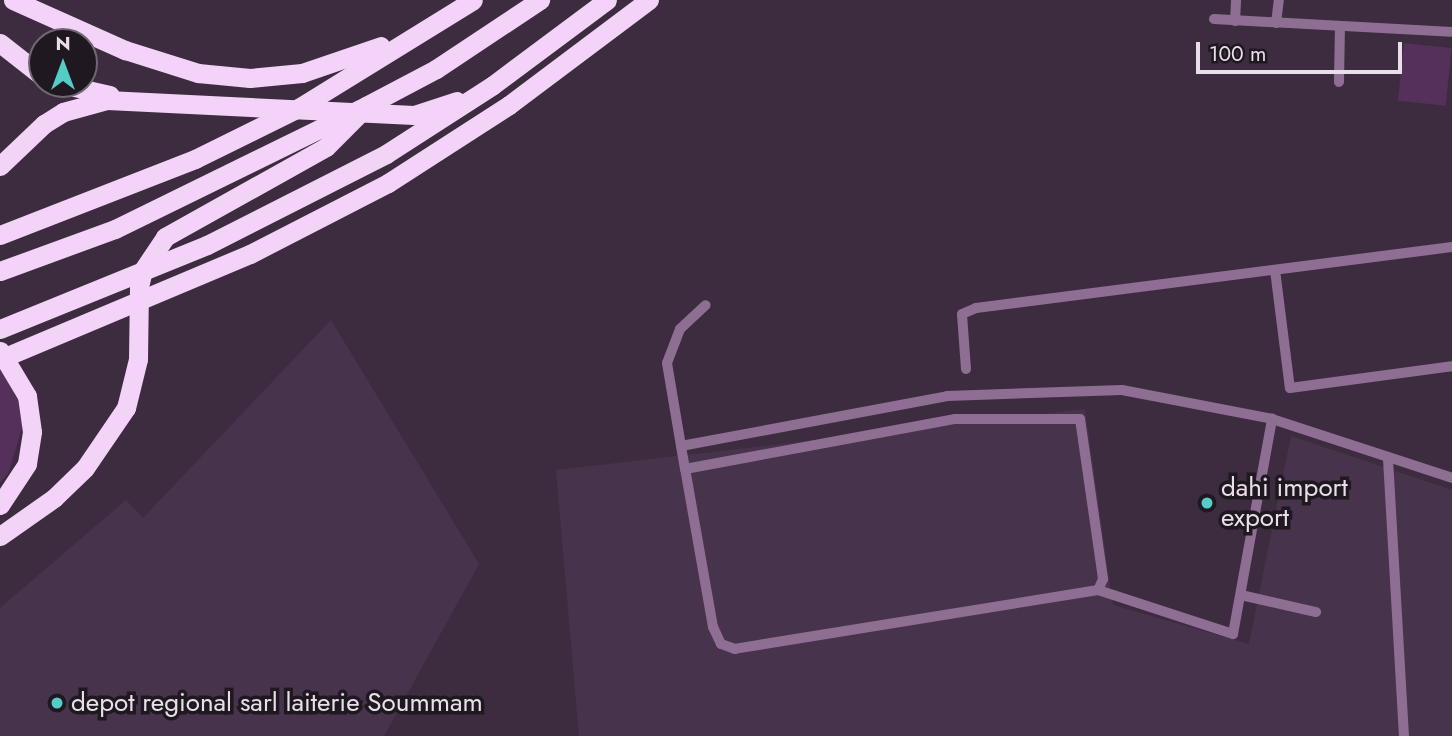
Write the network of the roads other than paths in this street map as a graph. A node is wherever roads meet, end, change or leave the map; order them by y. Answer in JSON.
{"nodes":[{"id":1,"x":13,"y":0,"type":"edge"},
{"id":2,"x":473,"y":0,"type":"edge"},
{"id":3,"x":540,"y":0,"type":"edge"},
{"id":4,"x":607,"y":0,"type":"edge"},
{"id":5,"x":649,"y":0,"type":"edge"},
{"id":6,"x":1236,"y":0,"type":"edge"},
{"id":7,"x":1279,"y":0,"type":"edge"},
{"id":8,"x":1214,"y":19,"type":"dead end"},
{"id":9,"x":1235,"y":20,"type":"junction"},
{"id":10,"x":1276,"y":23,"type":"junction"},
{"id":11,"x":437,"y":25,"type":"junction"},
{"id":12,"x":1340,"y":27,"type":"junction"},
{"id":13,"x":1452,"y":32,"type":"edge"},
{"id":14,"x":0,"y":43,"type":"edge"},
{"id":15,"x":28,"y":65,"type":"edge"},
{"id":16,"x":1339,"y":82,"type":"dead end"},
{"id":17,"x":493,"y":85,"type":"junction"},
{"id":18,"x":98,"y":93,"type":"edge"},
{"id":19,"x":125,"y":99,"type":"junction"},
{"id":20,"x":366,"y":106,"type":"junction"},
{"id":21,"x":0,"y":166,"type":"edge"},
{"id":22,"x":0,"y":235,"type":"edge"},
{"id":23,"x":1452,"y":247,"type":"edge"},
{"id":24,"x":1275,"y":270,"type":"junction"},
{"id":25,"x":0,"y":271,"type":"edge"},
{"id":26,"x":706,"y":305,"type":"dead end"},
{"id":27,"x":0,"y":329,"type":"edge"},
{"id":28,"x":0,"y":351,"type":"edge"},
{"id":29,"x":0,"y":359,"type":"edge"},
{"id":30,"x":1452,"y":366,"type":"edge"},
{"id":31,"x":966,"y":369,"type":"dead end"},
{"id":32,"x":1272,"y":419,"type":"junction"},
{"id":33,"x":681,"y":446,"type":"junction"},
{"id":34,"x":1388,"y":459,"type":"junction"},
{"id":35,"x":685,"y":469,"type":"junction"},
{"id":36,"x":1452,"y":478,"type":"edge"},
{"id":37,"x":0,"y":505,"type":"edge"},
{"id":38,"x":0,"y":536,"type":"edge"},
{"id":39,"x":1098,"y":590,"type":"junction"},
{"id":40,"x":1241,"y":595,"type":"junction"},
{"id":41,"x":1316,"y":612,"type":"dead end"},
{"id":42,"x":1404,"y":736,"type":"edge"}],
"edges":[{"from":1,"to":11,"type":"highway"},
{"from":2,"to":11,"type":"highway"},
{"from":3,"to":20,"type":"highway"},
{"from":4,"to":17,"type":"highway"},
{"from":5,"to":29,"type":"highway"},
{"from":6,"to":9,"type":"street"},
{"from":7,"to":10,"type":"street"},
{"from":8,"to":9,"type":"street"},
{"from":9,"to":10,"type":"street"},
{"from":10,"to":12,"type":"street"},
{"from":11,"to":22,"type":"highway"},
{"from":12,"to":13,"type":"street"},
{"from":12,"to":16,"type":"street"},
{"from":14,"to":15,"type":"highway"},
{"from":17,"to":19,"type":"highway"},
{"from":17,"to":27,"type":"highway"},
{"from":18,"to":19,"type":"highway"},
{"from":19,"to":21,"type":"highway"},
{"from":20,"to":25,"type":"highway"},
{"from":20,"to":38,"type":"highway"},
{"from":23,"to":24,"type":"street"},
{"from":24,"to":30,"type":"street"},
{"from":24,"to":31,"type":"street"},
{"from":26,"to":33,"type":"street"},
{"from":28,"to":37,"type":"highway"},
{"from":32,"to":33,"type":"street"},
{"from":32,"to":34,"type":"street"},
{"from":32,"to":40,"type":"street"},
{"from":33,"to":35,"type":"street"},
{"from":34,"to":36,"type":"street"},
{"from":34,"to":42,"type":"street"},
{"from":35,"to":39,"type":"street"},
{"from":35,"to":39,"type":"street"},
{"from":39,"to":40,"type":"street"},
{"from":40,"to":41,"type":"street"}]}
